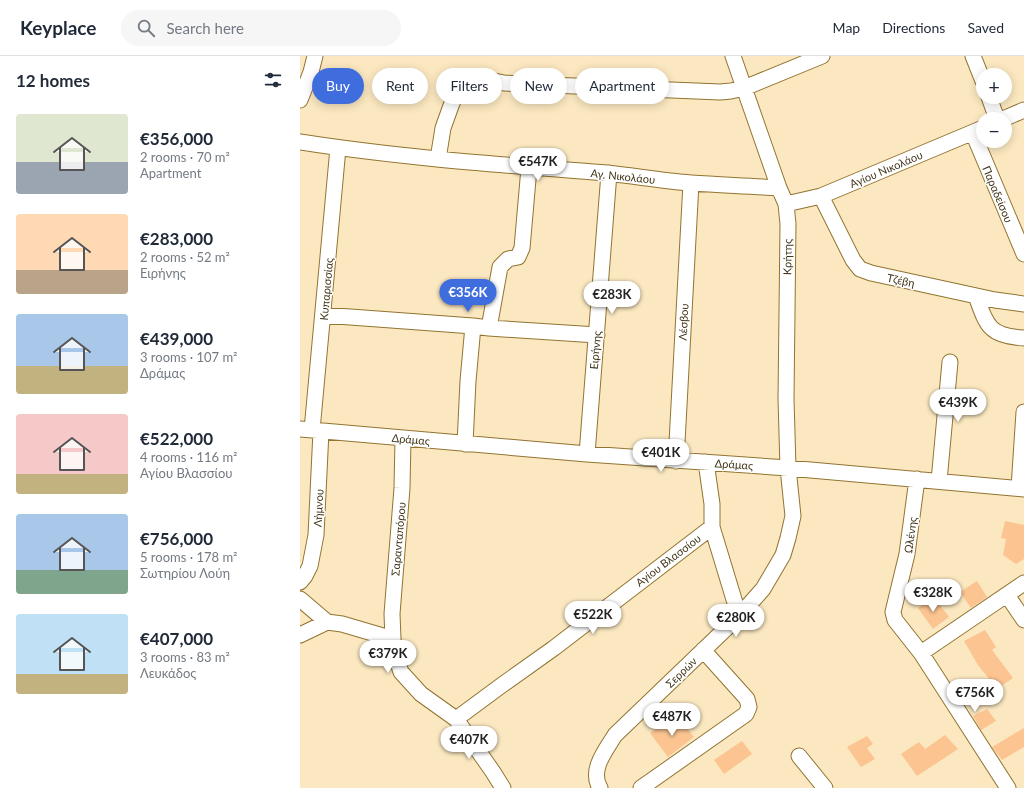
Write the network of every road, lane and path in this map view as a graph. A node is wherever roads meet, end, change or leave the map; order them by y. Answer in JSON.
{"nodes":[{"id":1,"x":315,"y":56,"type":"edge"},
{"id":2,"x":733,"y":56,"type":"edge"},
{"id":3,"x":822,"y":56,"type":"edge"},
{"id":4,"x":974,"y":56,"type":"edge"},
{"id":5,"x":978,"y":68,"type":"edge"},
{"id":6,"x":744,"y":88,"type":"junction"},
{"id":7,"x":300,"y":100,"type":"edge"},
{"id":8,"x":1024,"y":110,"type":"edge"},
{"id":9,"x":1012,"y":115,"type":"edge"},
{"id":10,"x":976,"y":131,"type":"edge"},
{"id":11,"x":300,"y":142,"type":"edge"},
{"id":12,"x":338,"y":148,"type":"junction"},
{"id":13,"x":985,"y":148,"type":"edge"},
{"id":14,"x":438,"y":159,"type":"junction"},
{"id":15,"x":529,"y":168,"type":"junction"},
{"id":16,"x":609,"y":173,"type":"junction"},
{"id":17,"x":691,"y":183,"type":"junction"},
{"id":18,"x":779,"y":188,"type":"junction"},
{"id":19,"x":820,"y":196,"type":"junction"},
{"id":20,"x":786,"y":204,"type":"junction"},
{"id":21,"x":1024,"y":254,"type":"edge"},
{"id":22,"x":976,"y":296,"type":"junction"},
{"id":23,"x":1024,"y":304,"type":"edge"},
{"id":24,"x":323,"y":315,"type":"junction"},
{"id":25,"x":473,"y":326,"type":"junction"},
{"id":26,"x":489,"y":328,"type":"junction"},
{"id":27,"x":597,"y":335,"type":"junction"},
{"id":28,"x":1024,"y":338,"type":"edge"},
{"id":29,"x":950,"y":362,"type":"dead end"},
{"id":30,"x":1024,"y":412,"type":"edge"},
{"id":31,"x":311,"y":430,"type":"edge"},
{"id":32,"x":403,"y":439,"type":"junction"},
{"id":33,"x":465,"y":444,"type":"junction"},
{"id":34,"x":587,"y":454,"type":"junction"},
{"id":35,"x":676,"y":460,"type":"junction"},
{"id":36,"x":706,"y":462,"type":"junction"},
{"id":37,"x":788,"y":468,"type":"junction"},
{"id":38,"x":917,"y":479,"type":"junction"},
{"id":39,"x":939,"y":481,"type":"junction"},
{"id":40,"x":1022,"y":488,"type":"edge"},
{"id":41,"x":712,"y":527,"type":"junction"},
{"id":42,"x":300,"y":582,"type":"edge"},
{"id":43,"x":1024,"y":583,"type":"edge"},
{"id":44,"x":1007,"y":595,"type":"junction"},
{"id":45,"x":300,"y":599,"type":"edge"},
{"id":46,"x":739,"y":616,"type":"junction"},
{"id":47,"x":1024,"y":620,"type":"edge"},
{"id":48,"x":327,"y":622,"type":"junction"},
{"id":49,"x":300,"y":636,"type":"edge"},
{"id":50,"x":393,"y":639,"type":"junction"},
{"id":51,"x":703,"y":650,"type":"junction"},
{"id":52,"x":921,"y":653,"type":"junction"},
{"id":53,"x":456,"y":719,"type":"junction"},
{"id":54,"x":799,"y":756,"type":"dead end"},
{"id":55,"x":503,"y":788,"type":"edge"},
{"id":56,"x":600,"y":788,"type":"edge"},
{"id":57,"x":641,"y":788,"type":"edge"},
{"id":58,"x":825,"y":788,"type":"edge"},
{"id":59,"x":1008,"y":788,"type":"edge"}],
"edges":[{"from":1,"to":7,"type":"street"},
{"from":2,"to":6,"type":"street","name":"Κρήτης"},
{"from":3,"to":6,"type":"street"},
{"from":4,"to":5,"type":"street"},
{"from":6,"to":14,"type":"street"},
{"from":6,"to":18,"type":"street","name":"Κρήτης"},
{"from":8,"to":9,"type":"street"},
{"from":10,"to":19,"type":"street","name":"Αγίου Νικολάου"},
{"from":11,"to":12,"type":"street","name":"Αγ. Νικολάου"},
{"from":12,"to":14,"type":"street","name":"Αγ. Νικολάου"},
{"from":12,"to":24,"type":"street","name":"Κυπαρισσίας"},
{"from":13,"to":21,"type":"street","name":"Παραδείσου"},
{"from":14,"to":15,"type":"street","name":"Αγ. Νικολάου"},
{"from":15,"to":16,"type":"street","name":"Αγ. Νικολάου"},
{"from":15,"to":26,"type":"street"},
{"from":16,"to":17,"type":"street","name":"Αγ. Νικολάου"},
{"from":16,"to":27,"type":"street","name":"Ειρήνης"},
{"from":17,"to":18,"type":"street","name":"Αγ. Νικολάου"},
{"from":17,"to":35,"type":"street","name":"Λέσβου"},
{"from":18,"to":20,"type":"street","name":"Κρήτης"},
{"from":19,"to":20,"type":"street","name":"Αγίου Νικολάου"},
{"from":19,"to":22,"type":"street","name":"Τζέβη"},
{"from":20,"to":37,"type":"street","name":"Κρήτης"},
{"from":22,"to":23,"type":"street","name":"Τζέβη"},
{"from":22,"to":28,"type":"street"},
{"from":24,"to":25,"type":"street"},
{"from":24,"to":31,"type":"street","name":"Κυπαρισσίας"},
{"from":25,"to":26,"type":"street"},
{"from":25,"to":33,"type":"street"},
{"from":26,"to":27,"type":"street"},
{"from":27,"to":34,"type":"street","name":"Ειρήνης"},
{"from":29,"to":39,"type":"street"},
{"from":30,"to":40,"type":"street"},
{"from":31,"to":32,"type":"street","name":"Δράμας"},
{"from":31,"to":42,"type":"street","name":"Λήμνου"},
{"from":32,"to":33,"type":"street","name":"Δράμας"},
{"from":32,"to":50,"type":"street","name":"Σαρανταπόρου"},
{"from":33,"to":34,"type":"street","name":"Δράμας"},
{"from":34,"to":35,"type":"street","name":"Δράμας"},
{"from":35,"to":36,"type":"street","name":"Δράμας"},
{"from":36,"to":37,"type":"street","name":"Δράμας"},
{"from":36,"to":41,"type":"street","name":"Αγίου Βλασσίου"},
{"from":37,"to":38,"type":"street","name":"Δράμας"},
{"from":37,"to":46,"type":"street","name":"Σερρών"},
{"from":38,"to":39,"type":"street","name":"Δράμας"},
{"from":38,"to":52,"type":"street","name":"Ωλένης"},
{"from":39,"to":40,"type":"street","name":"Δράμας"},
{"from":41,"to":46,"type":"street"},
{"from":41,"to":53,"type":"street","name":"Αγίου Βλασσίου"},
{"from":43,"to":44,"type":"street"},
{"from":44,"to":47,"type":"street"},
{"from":44,"to":52,"type":"street"},
{"from":45,"to":48,"type":"street"},
{"from":46,"to":51,"type":"street","name":"Σερρών"},
{"from":48,"to":49,"type":"street"},
{"from":48,"to":50,"type":"street"},
{"from":50,"to":53,"type":"street","name":"Σαρανταπόρου"},
{"from":51,"to":56,"type":"street","name":"Σερρών"},
{"from":51,"to":57,"type":"street"},
{"from":52,"to":59,"type":"street","name":"Ωλένης"},
{"from":53,"to":55,"type":"street","name":"Σαρανταπόρου"},
{"from":54,"to":58,"type":"street"}]}
